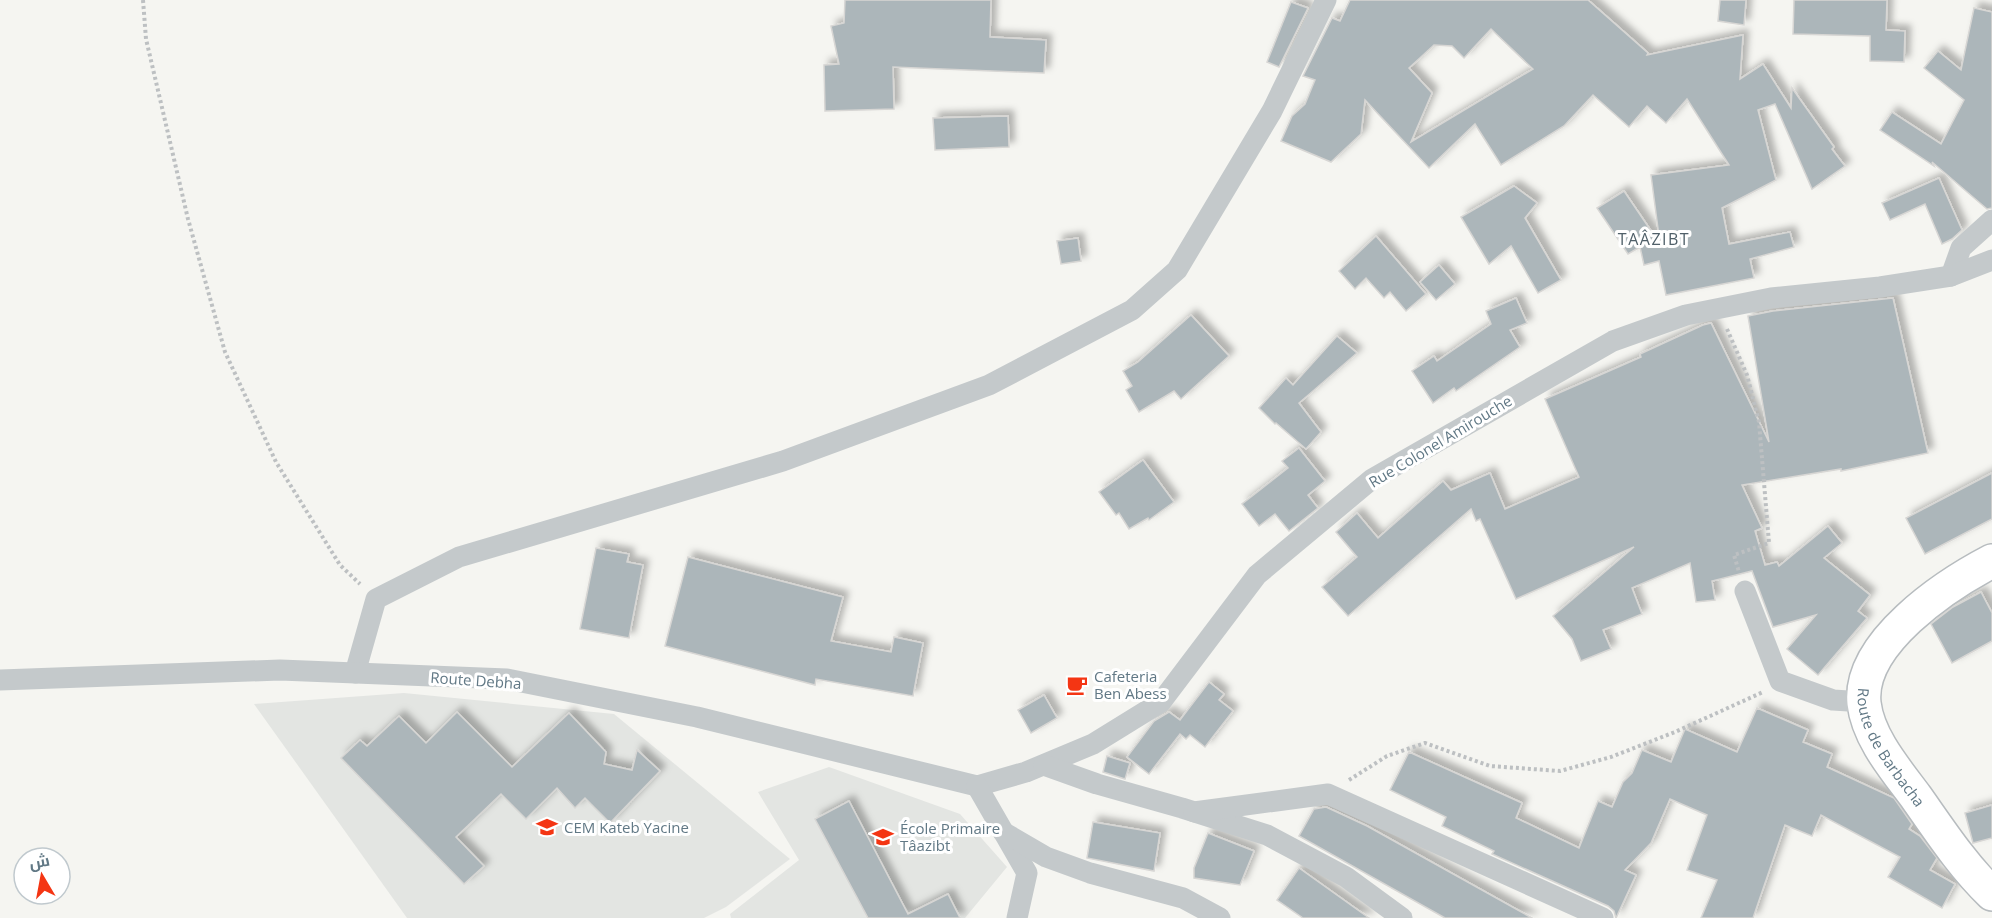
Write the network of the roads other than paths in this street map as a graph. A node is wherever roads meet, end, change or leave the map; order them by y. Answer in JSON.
{"nodes":[{"id":1,"x":1326,"y":0,"type":"edge"},
{"id":2,"x":1992,"y":220,"type":"edge"},
{"id":3,"x":1992,"y":260,"type":"edge"},
{"id":4,"x":1951,"y":276,"type":"junction"},
{"id":5,"x":1992,"y":561,"type":"edge"},
{"id":6,"x":1746,"y":591,"type":"road end"},
{"id":7,"x":355,"y":673,"type":"junction"},
{"id":8,"x":0,"y":680,"type":"edge"},
{"id":9,"x":1864,"y":702,"type":"junction"},
{"id":10,"x":1044,"y":765,"type":"junction"},
{"id":11,"x":977,"y":786,"type":"junction"},
{"id":12,"x":1194,"y":812,"type":"junction"},
{"id":13,"x":1003,"y":832,"type":"junction"},
{"id":14,"x":1992,"y":894,"type":"edge"},
{"id":15,"x":1017,"y":918,"type":"edge"},
{"id":16,"x":1220,"y":918,"type":"edge"},
{"id":17,"x":1402,"y":918,"type":"edge"},
{"id":18,"x":1602,"y":918,"type":"edge"}],
"edges":[{"from":1,"to":7,"type":"street"},
{"from":2,"to":4,"type":"street"},
{"from":3,"to":4,"type":"street","name":"Rue Colonel Amirouche"},
{"from":4,"to":10,"type":"street","name":"Rue Colonel Amirouche"},
{"from":5,"to":9,"type":"main road","name":"Route de Barbacha"},
{"from":6,"to":9,"type":"street"},
{"from":7,"to":8,"type":"street","name":"Route Debha"},
{"from":7,"to":11,"type":"street","name":"Route Debha"},
{"from":9,"to":14,"type":"main road","name":"Route de Barbacha"},
{"from":10,"to":11,"type":"street","name":"Rue Colonel Amirouche"},
{"from":10,"to":12,"type":"street"},
{"from":11,"to":13,"type":"street"},
{"from":12,"to":17,"type":"street"},
{"from":12,"to":18,"type":"street"},
{"from":13,"to":15,"type":"street"},
{"from":13,"to":16,"type":"street"}]}
